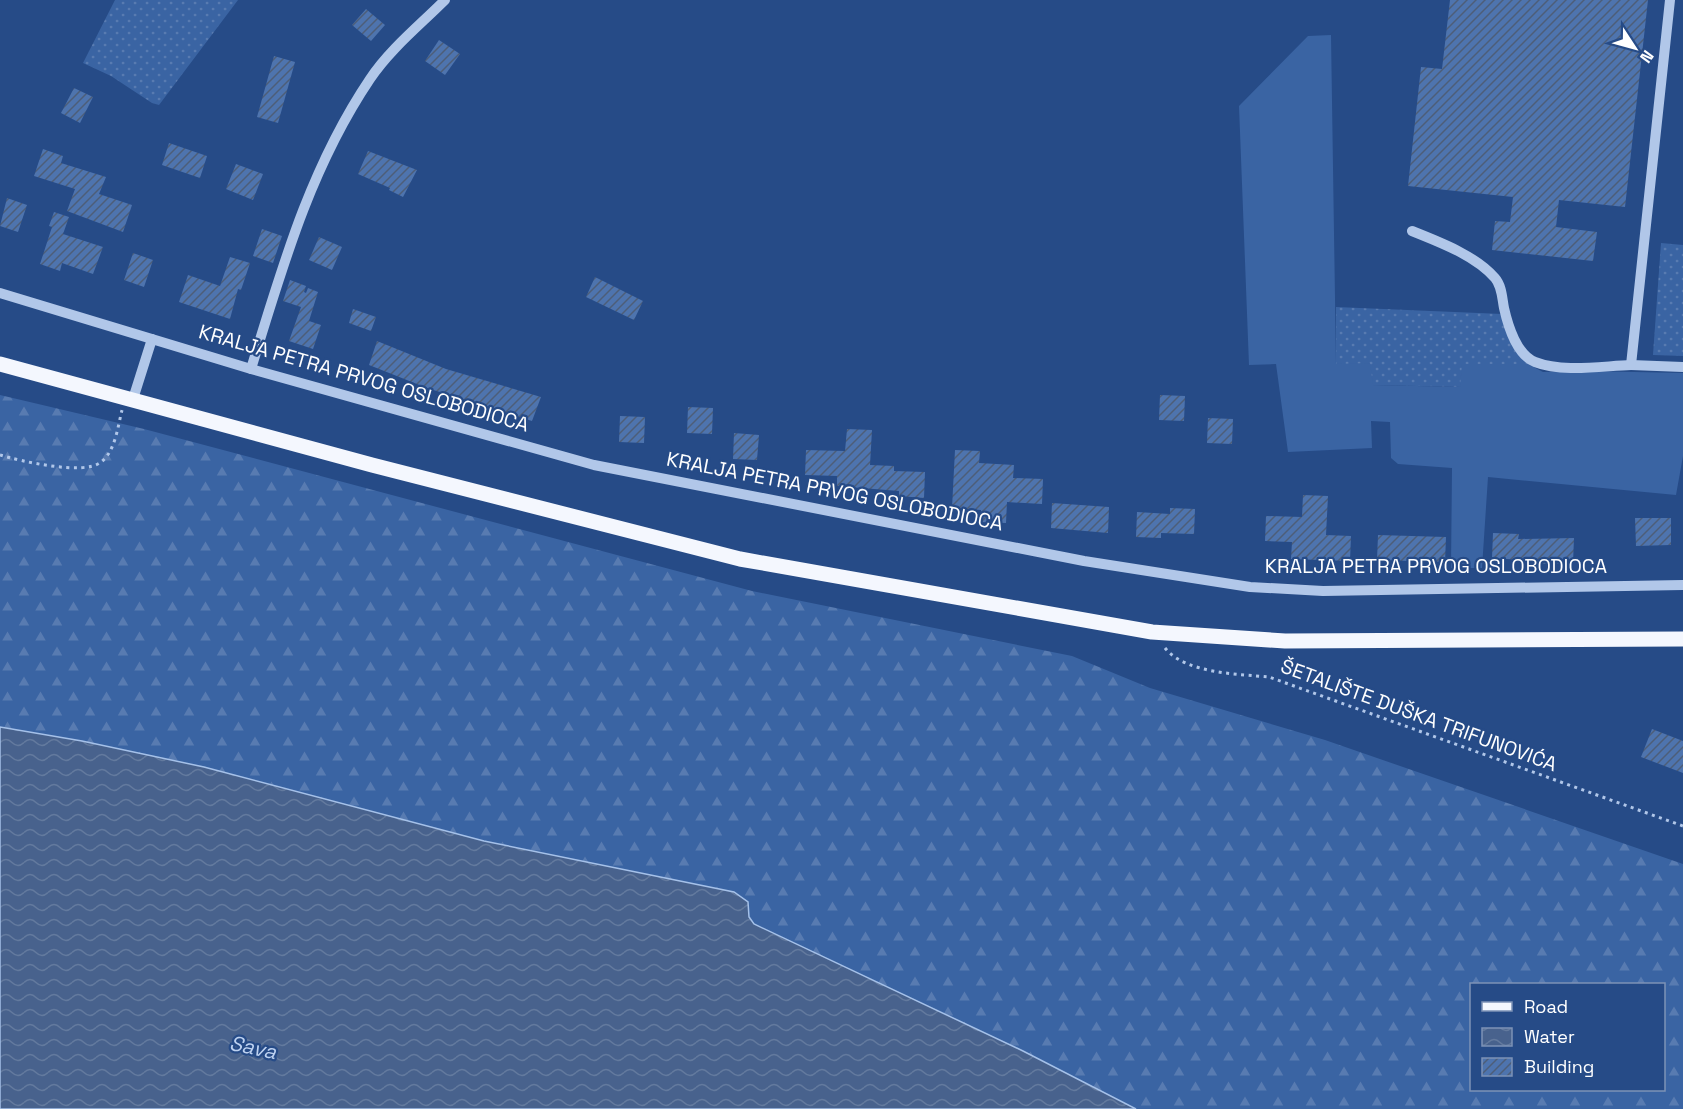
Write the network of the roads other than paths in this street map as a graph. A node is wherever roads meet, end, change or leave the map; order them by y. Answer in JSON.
{"nodes":[{"id":1,"x":445,"y":0,"type":"edge"},
{"id":2,"x":1670,"y":0,"type":"edge"},
{"id":3,"x":1412,"y":231,"type":"dead end"},
{"id":4,"x":0,"y":293,"type":"edge"},
{"id":5,"x":152,"y":339,"type":"junction"},
{"id":6,"x":0,"y":364,"type":"edge"},
{"id":7,"x":1631,"y":365,"type":"junction"},
{"id":8,"x":1683,"y":367,"type":"edge"},
{"id":9,"x":251,"y":369,"type":"junction"},
{"id":10,"x":129,"y":398,"type":"junction"},
{"id":11,"x":1683,"y":585,"type":"edge"},
{"id":12,"x":1683,"y":639,"type":"edge"}],
"edges":[{"from":1,"to":9,"type":"street"},
{"from":2,"to":7,"type":"street"},
{"from":3,"to":7,"type":"street"},
{"from":4,"to":5,"type":"street","name":"KRALJA PETRA PRVOG OSLOBODIOCA"},
{"from":5,"to":9,"type":"street","name":"KRALJA PETRA PRVOG OSLOBODIOCA"},
{"from":5,"to":10,"type":"street"},
{"from":6,"to":10,"type":"main road"},
{"from":7,"to":8,"type":"street"},
{"from":9,"to":11,"type":"street","name":"KRALJA PETRA PRVOG OSLOBODIOCA"},
{"from":10,"to":12,"type":"main road"}]}
